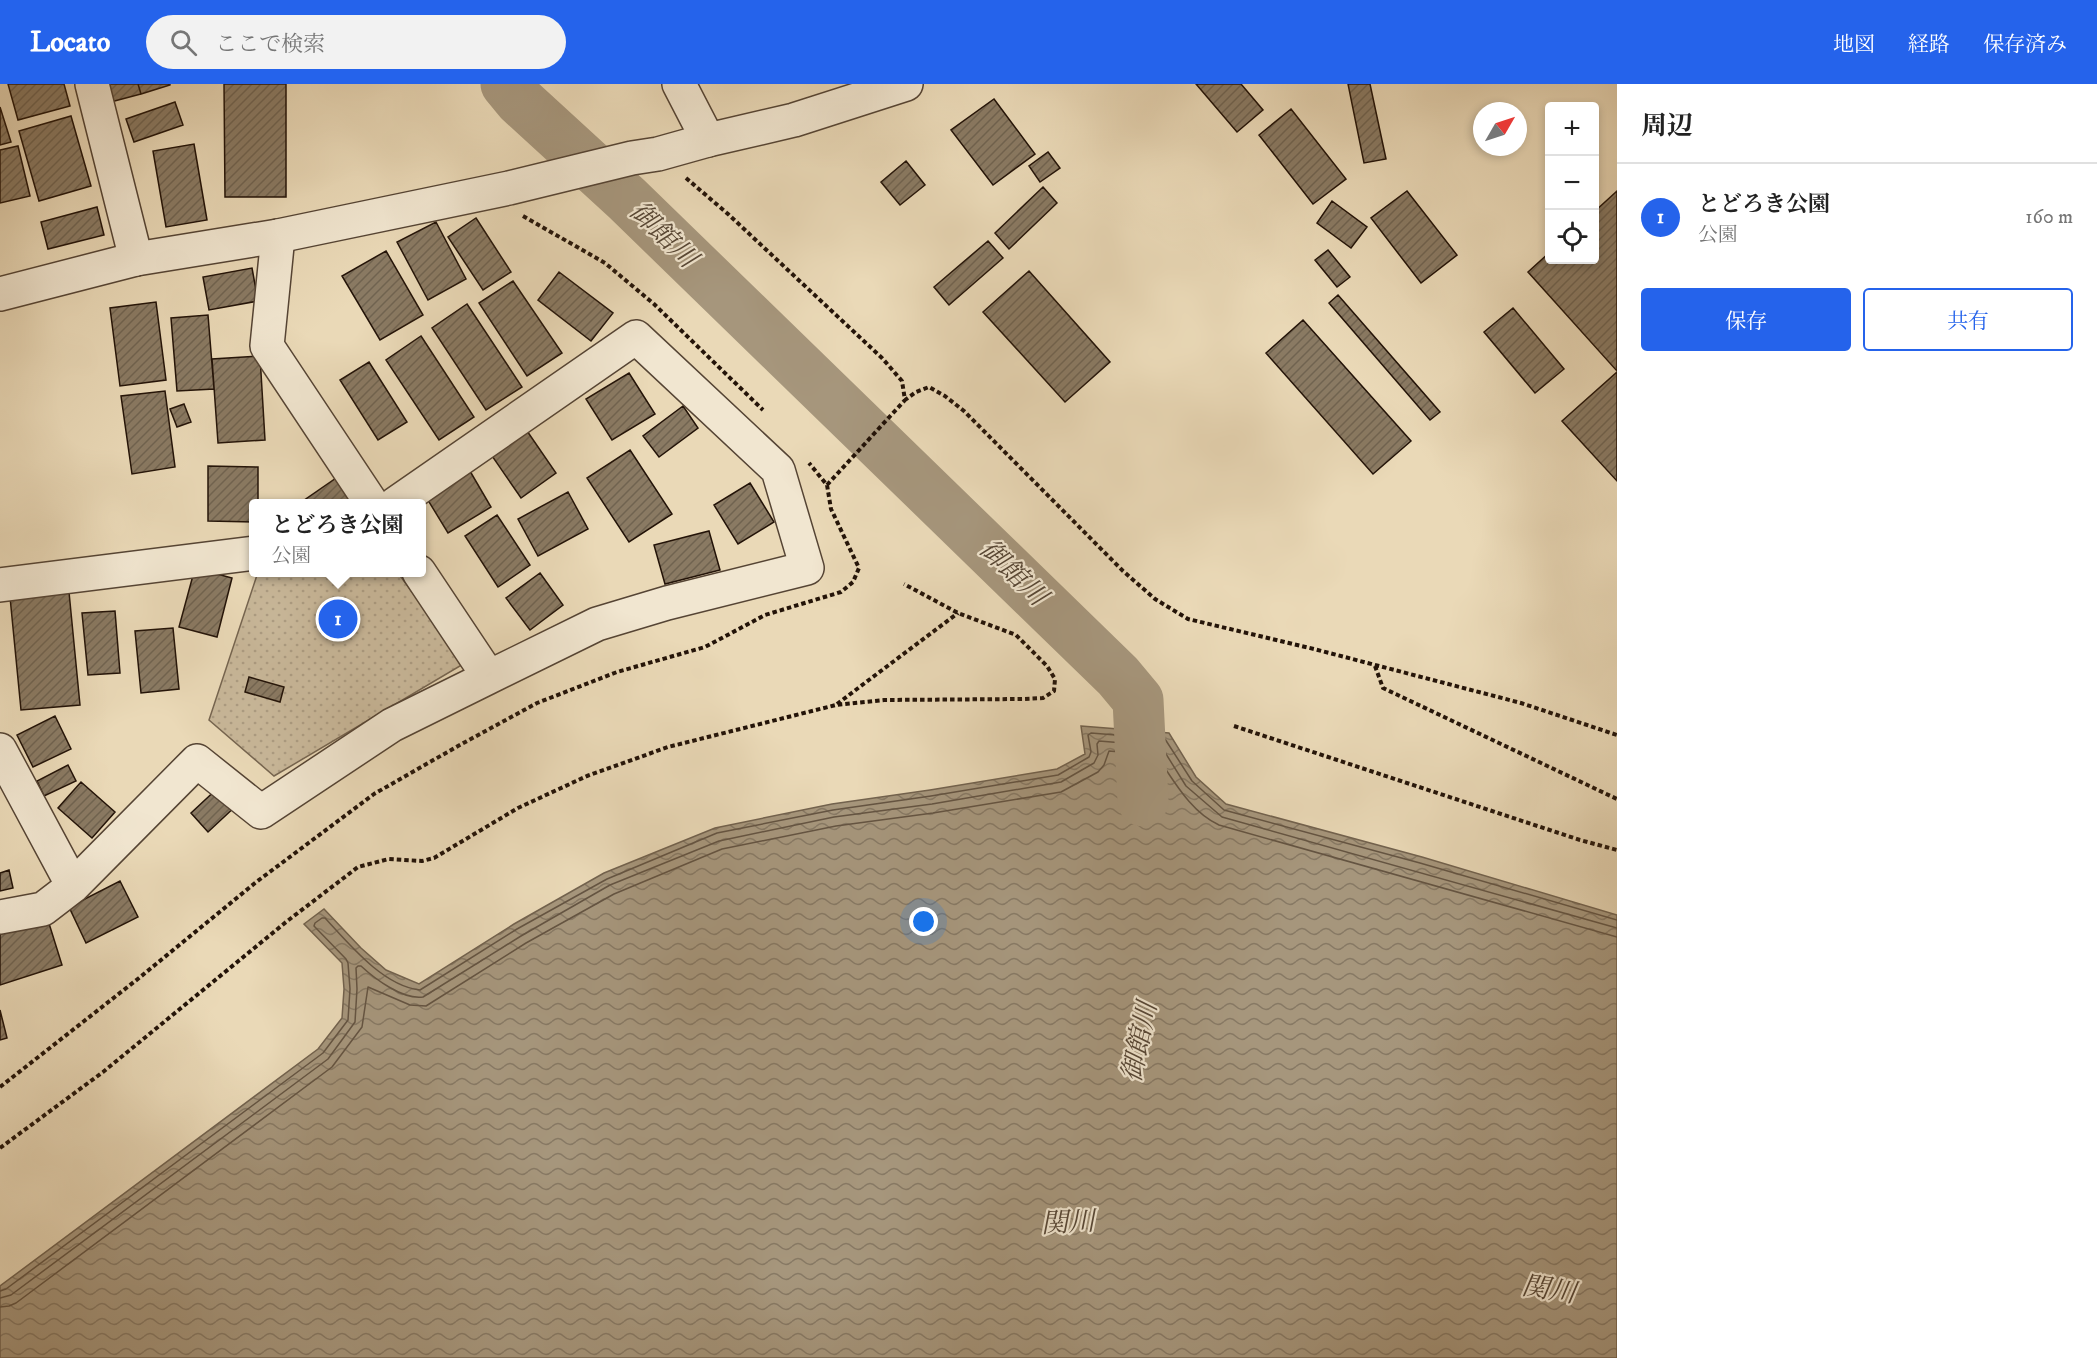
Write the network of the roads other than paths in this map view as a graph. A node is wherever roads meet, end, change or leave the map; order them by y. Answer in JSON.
{"nodes":[{"id":1,"x":92,"y":84,"type":"edge"},
{"id":2,"x":679,"y":84,"type":"edge"},
{"id":3,"x":906,"y":84,"type":"edge"},
{"id":4,"x":708,"y":140,"type":"junction"},
{"id":5,"x":278,"y":236,"type":"junction"},
{"id":6,"x":136,"y":259,"type":"junction"},
{"id":7,"x":0,"y":294,"type":"edge"},
{"id":8,"x":369,"y":499,"type":"edge"},
{"id":9,"x":402,"y":499,"type":"edge"},
{"id":10,"x":249,"y":554,"type":"edge"},
{"id":11,"x":422,"y":577,"type":"edge"},
{"id":12,"x":0,"y":585,"type":"edge"},
{"id":13,"x":489,"y":677,"type":"junction"},
{"id":14,"x":0,"y":750,"type":"edge"},
{"id":15,"x":74,"y":886,"type":"junction"},
{"id":16,"x":0,"y":917,"type":"edge"}],
"edges":[{"from":1,"to":6,"type":"street"},
{"from":2,"to":4,"type":"street"},
{"from":3,"to":4,"type":"street"},
{"from":4,"to":5,"type":"street"},
{"from":5,"to":6,"type":"street"},
{"from":5,"to":8,"type":"street"},
{"from":6,"to":7,"type":"street"},
{"from":9,"to":13,"type":"street"},
{"from":10,"to":12,"type":"street"},
{"from":11,"to":13,"type":"street"},
{"from":13,"to":15,"type":"street"},
{"from":14,"to":15,"type":"street"},
{"from":15,"to":16,"type":"street"}]}
